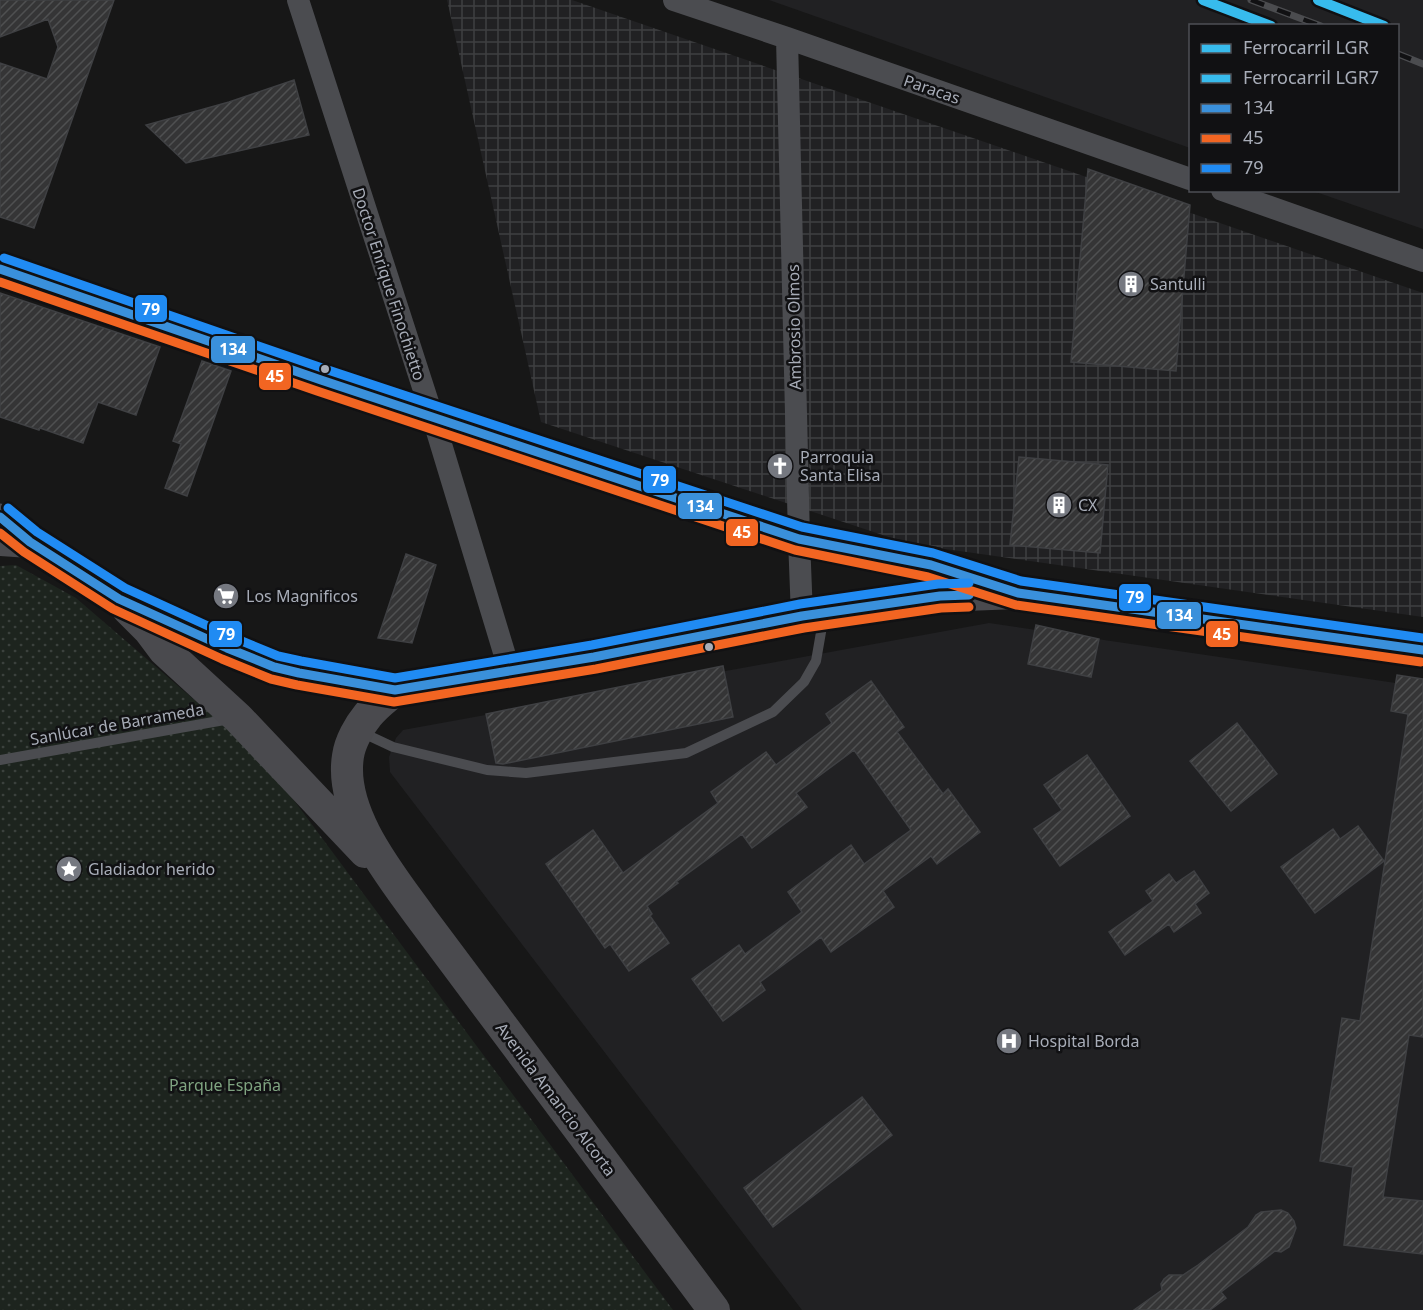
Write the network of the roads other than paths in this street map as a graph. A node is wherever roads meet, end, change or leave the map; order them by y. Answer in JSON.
{"nodes":[{"id":1,"x":298,"y":0,"type":"edge"},
{"id":2,"x":674,"y":0,"type":"edge"},
{"id":3,"x":787,"y":38,"type":"junction"},
{"id":4,"x":1189,"y":178,"type":"edge"},
{"id":5,"x":1228,"y":192,"type":"edge"},
{"id":6,"x":1423,"y":261,"type":"edge"},
{"id":7,"x":0,"y":269,"type":"edge"},
{"id":8,"x":433,"y":417,"type":"junction"},
{"id":9,"x":0,"y":517,"type":"edge"},
{"id":10,"x":799,"y":539,"type":"junction"},
{"id":11,"x":15,"y":541,"type":"edge"},
{"id":12,"x":1018,"y":593,"type":"junction"},
{"id":13,"x":119,"y":599,"type":"junction"},
{"id":14,"x":813,"y":615,"type":"junction"},
{"id":15,"x":1423,"y":650,"type":"edge"},
{"id":16,"x":510,"y":672,"type":"junction"},
{"id":17,"x":395,"y":690,"type":"junction"},
{"id":18,"x":238,"y":718,"type":"junction"},
{"id":19,"x":358,"y":731,"type":"junction"},
{"id":20,"x":0,"y":760,"type":"edge"},
{"id":21,"x":399,"y":887,"type":"junction"},
{"id":22,"x":714,"y":1310,"type":"edge"}],
"edges":[{"from":1,"to":8,"type":"street","name":"Doctor Enrique Finochietto"},
{"from":2,"to":3,"type":"street","name":"Paracas"},
{"from":3,"to":4,"type":"street","name":"Paracas"},
{"from":3,"to":10,"type":"street","name":"Ambrosio Olmos"},
{"from":5,"to":6,"type":"street"},
{"from":7,"to":8,"type":"street"},
{"from":8,"to":10,"type":"street"},
{"from":8,"to":16,"type":"street","name":"Doctor Enrique Finochietto"},
{"from":9,"to":11,"type":"street"},
{"from":10,"to":12,"type":"street"},
{"from":10,"to":14,"type":"street","name":"Ambrosio Olmos"},
{"from":11,"to":13,"type":"main road"},
{"from":12,"to":14,"type":"main road"},
{"from":12,"to":15,"type":"main road"},
{"from":13,"to":17,"type":"main road"},
{"from":13,"to":18,"type":"main road","name":"Avenida Amancio Alcorta"},
{"from":14,"to":16,"type":"main road"},
{"from":14,"to":19,"type":"lane"},
{"from":16,"to":17,"type":"main road"},
{"from":17,"to":19,"type":"main road","name":"Avenida Amancio Alcorta"},
{"from":18,"to":20,"type":"lane","name":"Sanlúcar de Barrameda"},
{"from":18,"to":21,"type":"main road","name":"Avenida Amancio Alcorta"},
{"from":19,"to":21,"type":"main road","name":"Avenida Amancio Alcorta"},
{"from":21,"to":22,"type":"main road","name":"Avenida Amancio Alcorta"}]}
